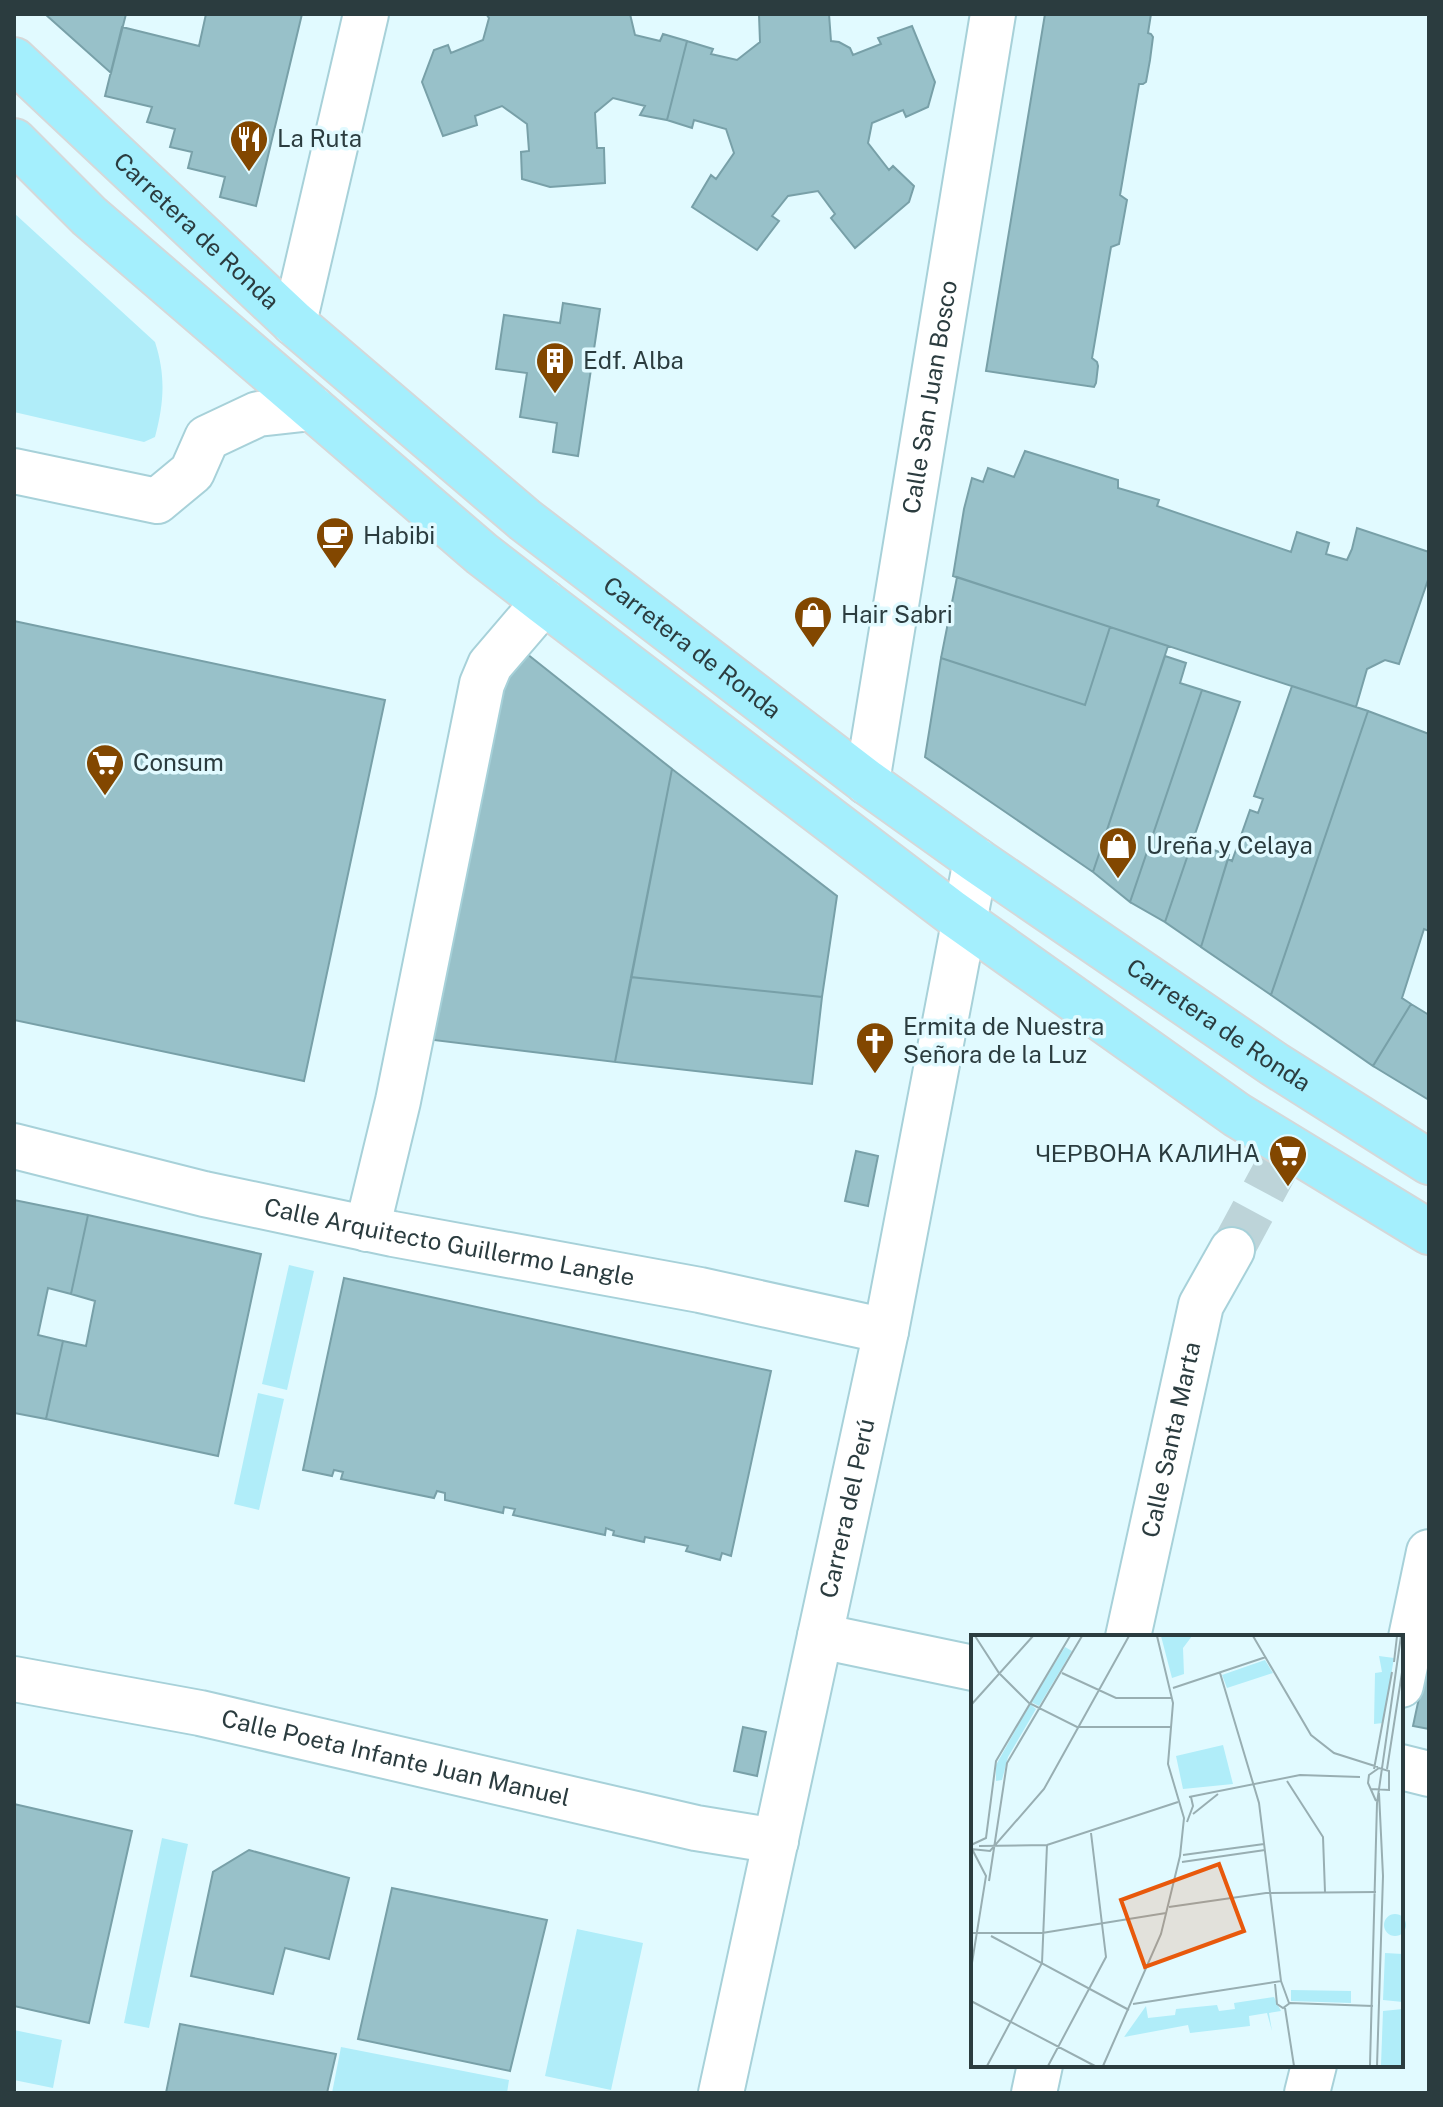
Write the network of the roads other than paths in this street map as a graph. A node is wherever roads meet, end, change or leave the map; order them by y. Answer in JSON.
{"nodes":[{"id":1,"x":366,"y":14,"type":"edge"},
{"id":2,"x":993,"y":14,"type":"edge"},
{"id":3,"x":14,"y":60,"type":"edge"},
{"id":4,"x":14,"y":141,"type":"edge"},
{"id":5,"x":294,"y":323,"type":"junction"},
{"id":6,"x":312,"y":408,"type":"junction"},
{"id":7,"x":14,"y":471,"type":"edge"},
{"id":8,"x":544,"y":602,"type":"junction"},
{"id":9,"x":867,"y":782,"type":"junction"},
{"id":10,"x":976,"y":860,"type":"junction"},
{"id":11,"x":963,"y":921,"type":"junction"},
{"id":12,"x":14,"y":1146,"type":"edge"},
{"id":13,"x":1429,"y":1162,"type":"edge"},
{"id":14,"x":367,"y":1229,"type":"junction"},
{"id":15,"x":1429,"y":1232,"type":"edge"},
{"id":16,"x":1232,"y":1250,"type":"tunnel mouth"},
{"id":17,"x":886,"y":1331,"type":"junction"},
{"id":18,"x":1429,"y":1552,"type":"edge"},
{"id":19,"x":1128,"y":1635,"type":"edge"},
{"id":20,"x":820,"y":1636,"type":"junction"},
{"id":21,"x":971,"y":1668,"type":"edge"},
{"id":22,"x":1403,"y":1676,"type":"edge"},
{"id":23,"x":14,"y":1679,"type":"edge"},
{"id":24,"x":1403,"y":1768,"type":"edge"},
{"id":25,"x":1429,"y":1774,"type":"edge"},
{"id":26,"x":776,"y":1841,"type":"junction"},
{"id":27,"x":1040,"y":2067,"type":"edge"},
{"id":28,"x":1314,"y":2067,"type":"edge"},
{"id":29,"x":721,"y":2093,"type":"edge"},
{"id":30,"x":1034,"y":2093,"type":"edge"},
{"id":31,"x":1307,"y":2093,"type":"edge"}],
"edges":[{"from":1,"to":5,"type":"street"},
{"from":2,"to":9,"type":"street","name":"Calle San Juan Bosco"},
{"from":3,"to":5,"type":"main road","name":"Carretera de Ronda"},
{"from":4,"to":6,"type":"main road"},
{"from":5,"to":9,"type":"main road","name":"Carretera de Ronda"},
{"from":6,"to":7,"type":"street"},
{"from":6,"to":8,"type":"main road"},
{"from":8,"to":11,"type":"main road"},
{"from":8,"to":14,"type":"street"},
{"from":9,"to":10,"type":"main road","name":"Carretera de Ronda"},
{"from":10,"to":11,"type":"street","name":"Carrera del Perú"},
{"from":10,"to":13,"type":"main road","name":"Carretera de Ronda"},
{"from":11,"to":15,"type":"main road"},
{"from":11,"to":17,"type":"street","name":"Carrera del Perú"},
{"from":12,"to":14,"type":"street","name":"Calle Arquitecto Guillermo Langle"},
{"from":14,"to":17,"type":"street","name":"Calle Arquitecto Guillermo Langle"},
{"from":16,"to":19,"type":"street","name":"Calle Santa Marta"},
{"from":17,"to":20,"type":"street","name":"Carrera del Perú"},
{"from":18,"to":22,"type":"street"},
{"from":20,"to":21,"type":"street"},
{"from":20,"to":26,"type":"street","name":"Carrera del Perú"},
{"from":23,"to":26,"type":"street","name":"Calle Poeta Infante Juan Manuel"},
{"from":24,"to":25,"type":"street"},
{"from":26,"to":29,"type":"street","name":"Carrera del Perú"},
{"from":27,"to":30,"type":"street"},
{"from":28,"to":31,"type":"street"}]}
